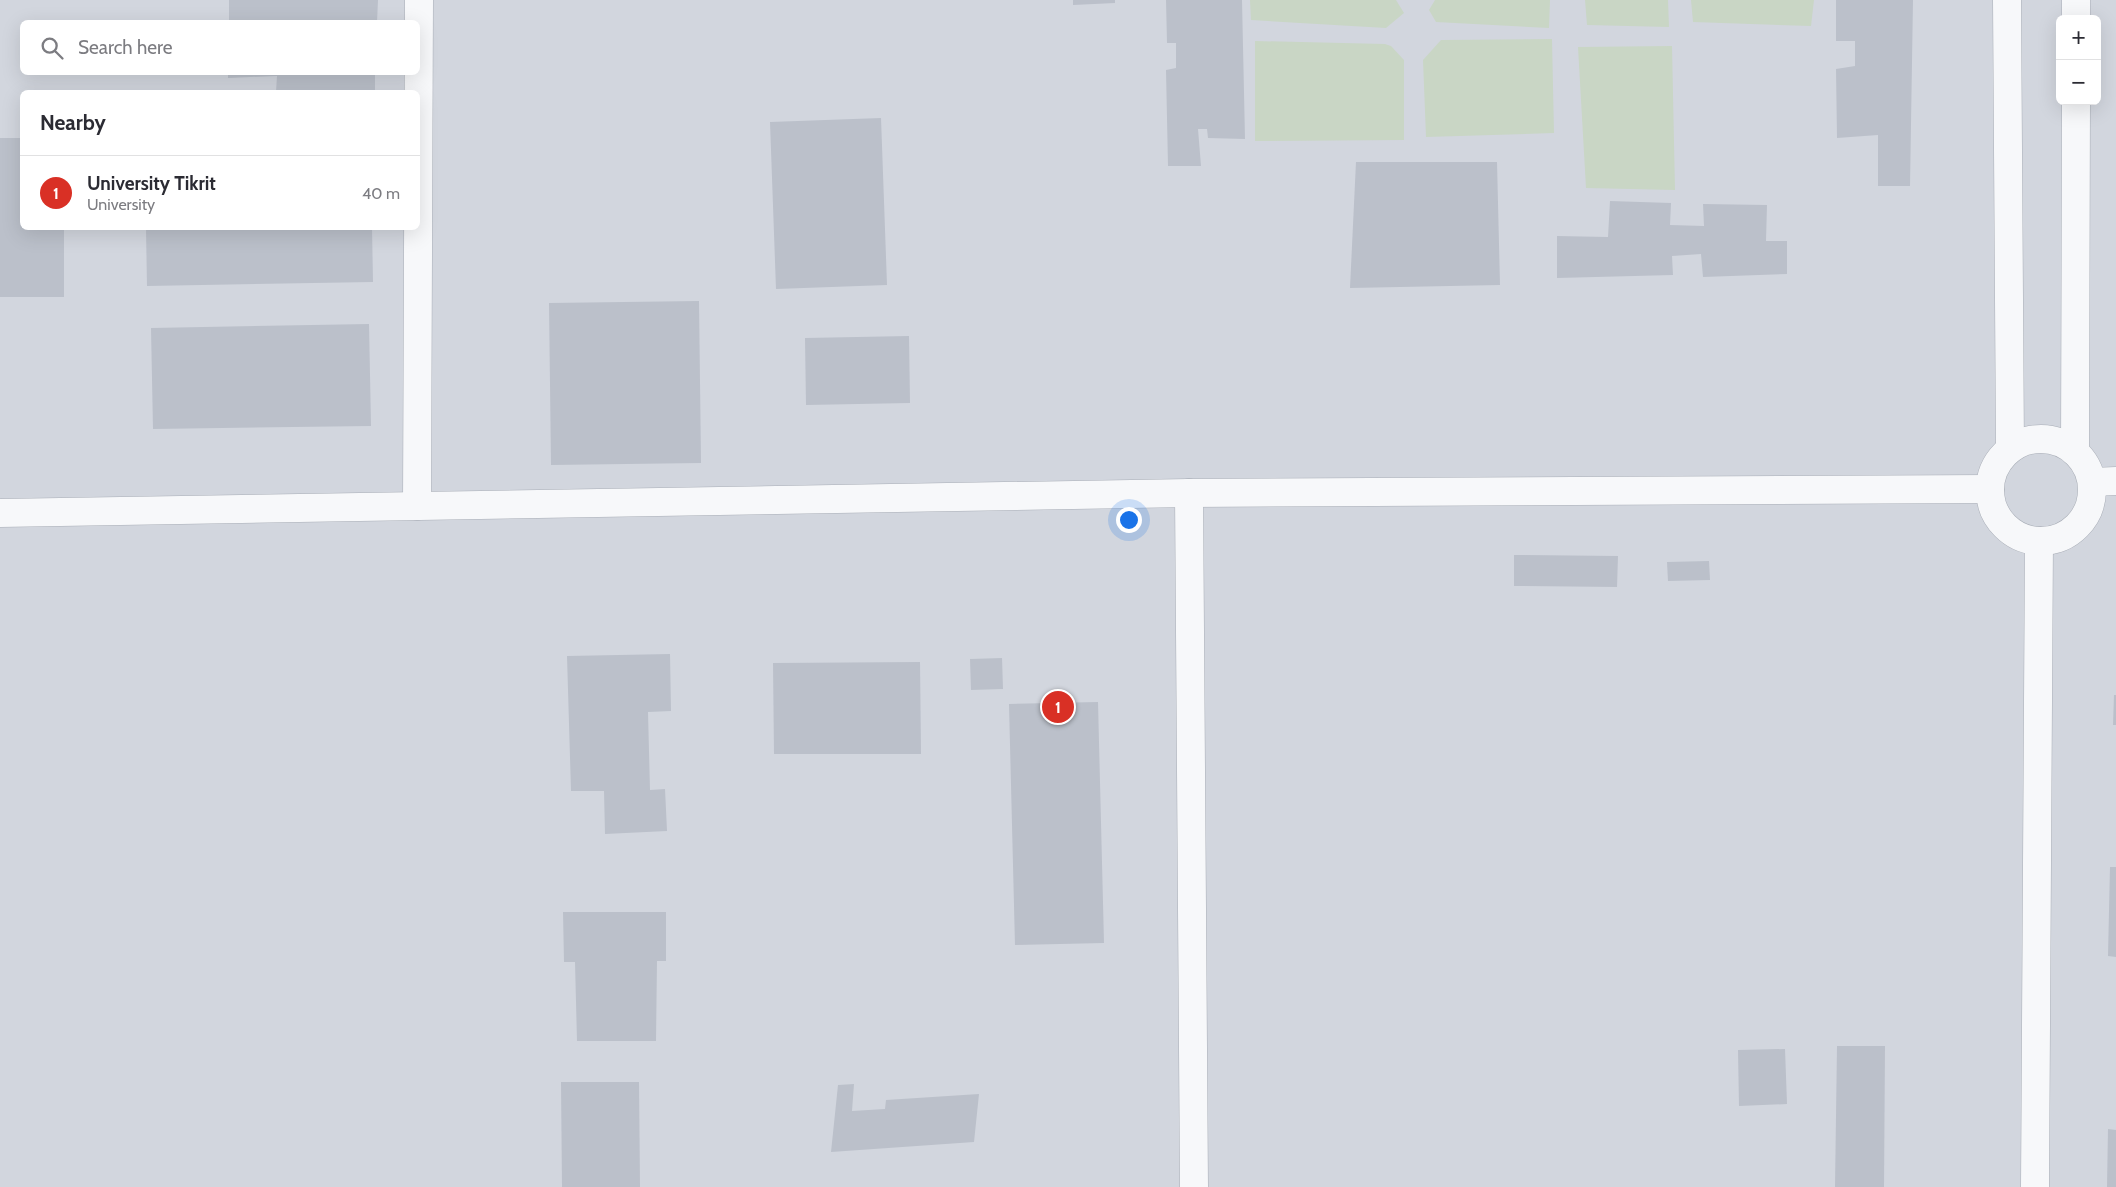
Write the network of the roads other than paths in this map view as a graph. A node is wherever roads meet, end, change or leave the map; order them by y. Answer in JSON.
{"nodes":[{"id":1,"x":419,"y":0,"type":"edge"},
{"id":2,"x":2007,"y":0,"type":"edge"},
{"id":3,"x":2076,"y":0,"type":"edge"},
{"id":4,"x":2076,"y":15,"type":"edge"},
{"id":5,"x":419,"y":20,"type":"edge"},
{"id":6,"x":419,"y":75,"type":"edge"},
{"id":7,"x":419,"y":90,"type":"edge"},
{"id":8,"x":2076,"y":105,"type":"edge"},
{"id":9,"x":418,"y":230,"type":"edge"},
{"id":10,"x":2010,"y":449,"type":"junction"},
{"id":11,"x":2076,"y":452,"type":"junction"},
{"id":12,"x":2104,"y":482,"type":"edge"},
{"id":13,"x":1990,"y":488,"type":"junction"},
{"id":14,"x":1189,"y":494,"type":"junction"},
{"id":15,"x":417,"y":506,"type":"junction"},
{"id":16,"x":0,"y":513,"type":"edge"},
{"id":17,"x":2039,"y":541,"type":"junction"},
{"id":18,"x":1194,"y":1187,"type":"edge"},
{"id":19,"x":2035,"y":1187,"type":"edge"}],
"edges":[{"from":1,"to":5,"type":"street"},
{"from":2,"to":10,"type":"street"},
{"from":3,"to":4,"type":"street"},
{"from":6,"to":7,"type":"street"},
{"from":8,"to":11,"type":"street"},
{"from":9,"to":15,"type":"street"},
{"from":10,"to":11,"type":"street"},
{"from":10,"to":13,"type":"street"},
{"from":11,"to":12,"type":"street"},
{"from":12,"to":17,"type":"street"},
{"from":13,"to":14,"type":"street"},
{"from":13,"to":17,"type":"street"},
{"from":14,"to":15,"type":"street"},
{"from":14,"to":18,"type":"street"},
{"from":15,"to":16,"type":"street"},
{"from":17,"to":19,"type":"street"}]}
